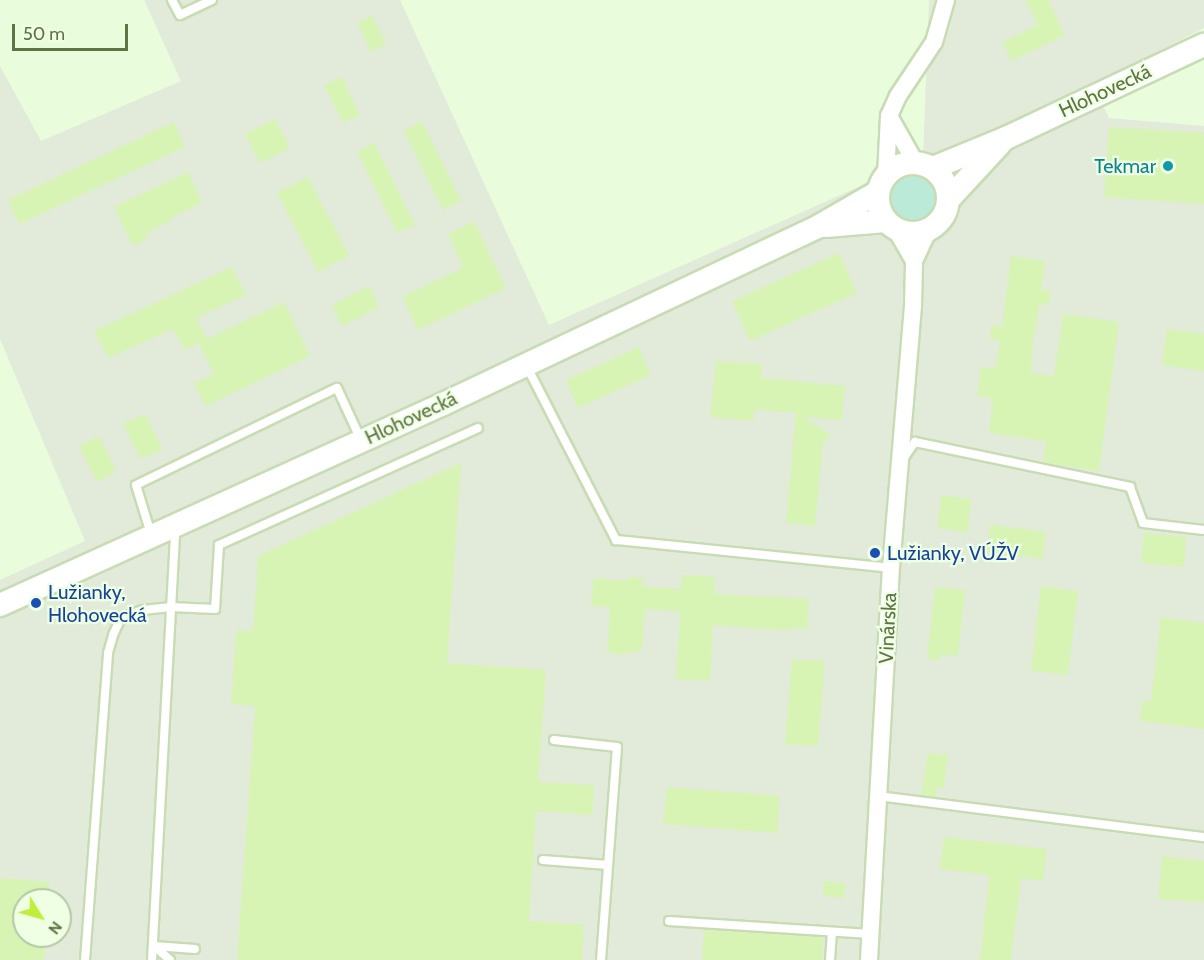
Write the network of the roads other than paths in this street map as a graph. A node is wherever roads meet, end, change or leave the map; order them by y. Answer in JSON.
{"nodes":[{"id":1,"x":172,"y":0,"type":"edge"},
{"id":2,"x":212,"y":0,"type":"edge"},
{"id":3,"x":946,"y":0,"type":"edge"},
{"id":4,"x":1204,"y":45,"type":"edge"},
{"id":5,"x":889,"y":116,"type":"junction"},
{"id":6,"x":1006,"y":138,"type":"junction"},
{"id":7,"x":924,"y":165,"type":"junction"},
{"id":8,"x":882,"y":183,"type":"junction"},
{"id":9,"x":949,"y":199,"type":"junction"},
{"id":10,"x":891,"y":225,"type":"junction"},
{"id":11,"x":819,"y":226,"type":"junction"},
{"id":12,"x":929,"y":229,"type":"junction"},
{"id":13,"x":914,"y":261,"type":"junction"},
{"id":14,"x":525,"y":364,"type":"junction"},
{"id":15,"x":478,"y":428,"type":"dead end"},
{"id":16,"x":362,"y":441,"type":"junction"},
{"id":17,"x":901,"y":462,"type":"junction"},
{"id":18,"x":176,"y":525,"type":"junction"},
{"id":19,"x":1204,"y":530,"type":"edge"},
{"id":20,"x":152,"y":536,"type":"junction"},
{"id":21,"x":891,"y":567,"type":"junction"},
{"id":22,"x":0,"y":605,"type":"edge"},
{"id":23,"x":171,"y":607,"type":"junction"},
{"id":24,"x":554,"y":740,"type":"dead end"},
{"id":25,"x":878,"y":796,"type":"junction"},
{"id":26,"x":1204,"y":837,"type":"edge"},
{"id":27,"x":543,"y":860,"type":"dead end"},
{"id":28,"x":608,"y":865,"type":"junction"},
{"id":29,"x":669,"y":921,"type":"dead end"},
{"id":30,"x":832,"y":932,"type":"junction"},
{"id":31,"x":871,"y":934,"type":"junction"},
{"id":32,"x":154,"y":946,"type":"junction"},
{"id":33,"x":195,"y":949,"type":"dead end"},
{"id":34,"x":85,"y":960,"type":"edge"},
{"id":35,"x":152,"y":960,"type":"edge"},
{"id":36,"x":170,"y":960,"type":"edge"},
{"id":37,"x":601,"y":960,"type":"edge"},
{"id":38,"x":830,"y":960,"type":"edge"},
{"id":39,"x":869,"y":960,"type":"edge"}],
"edges":[{"from":1,"to":2,"type":"lane"},
{"from":3,"to":5,"type":"street"},
{"from":4,"to":6,"type":"main road","name":"Hlohovecká"},
{"from":5,"to":7,"type":"street"},
{"from":5,"to":8,"type":"street"},
{"from":6,"to":7,"type":"main road","name":"Hlohovecká"},
{"from":6,"to":9,"type":"main road","name":"Hlohovecká"},
{"from":7,"to":8,"type":"main road"},
{"from":7,"to":9,"type":"main road"},
{"from":8,"to":10,"type":"main road"},
{"from":8,"to":11,"type":"main road","name":"Hlohovecká"},
{"from":9,"to":12,"type":"main road"},
{"from":10,"to":11,"type":"main road","name":"Hlohovecká"},
{"from":10,"to":12,"type":"main road"},
{"from":10,"to":13,"type":"street"},
{"from":11,"to":14,"type":"main road","name":"Hlohovecká"},
{"from":12,"to":13,"type":"street","name":"Vinárska"},
{"from":13,"to":17,"type":"street","name":"Vinárska"},
{"from":14,"to":16,"type":"main road","name":"Hlohovecká"},
{"from":14,"to":21,"type":"lane"},
{"from":15,"to":23,"type":"lane"},
{"from":16,"to":18,"type":"main road","name":"Hlohovecká"},
{"from":16,"to":20,"type":"lane"},
{"from":17,"to":19,"type":"lane"},
{"from":17,"to":21,"type":"street","name":"Vinárska"},
{"from":18,"to":20,"type":"main road","name":"Hlohovecká"},
{"from":18,"to":23,"type":"lane"},
{"from":20,"to":22,"type":"main road","name":"Hlohovecká"},
{"from":21,"to":25,"type":"street","name":"Vinárska"},
{"from":23,"to":32,"type":"lane"},
{"from":23,"to":34,"type":"lane"},
{"from":24,"to":28,"type":"lane"},
{"from":25,"to":26,"type":"lane"},
{"from":25,"to":31,"type":"street","name":"Vinárska"},
{"from":27,"to":28,"type":"lane"},
{"from":28,"to":37,"type":"lane"},
{"from":29,"to":30,"type":"lane"},
{"from":30,"to":31,"type":"lane"},
{"from":30,"to":38,"type":"lane"},
{"from":31,"to":39,"type":"street","name":"Vinárska"},
{"from":32,"to":33,"type":"lane"},
{"from":32,"to":35,"type":"lane"},
{"from":32,"to":36,"type":"lane"}]}
